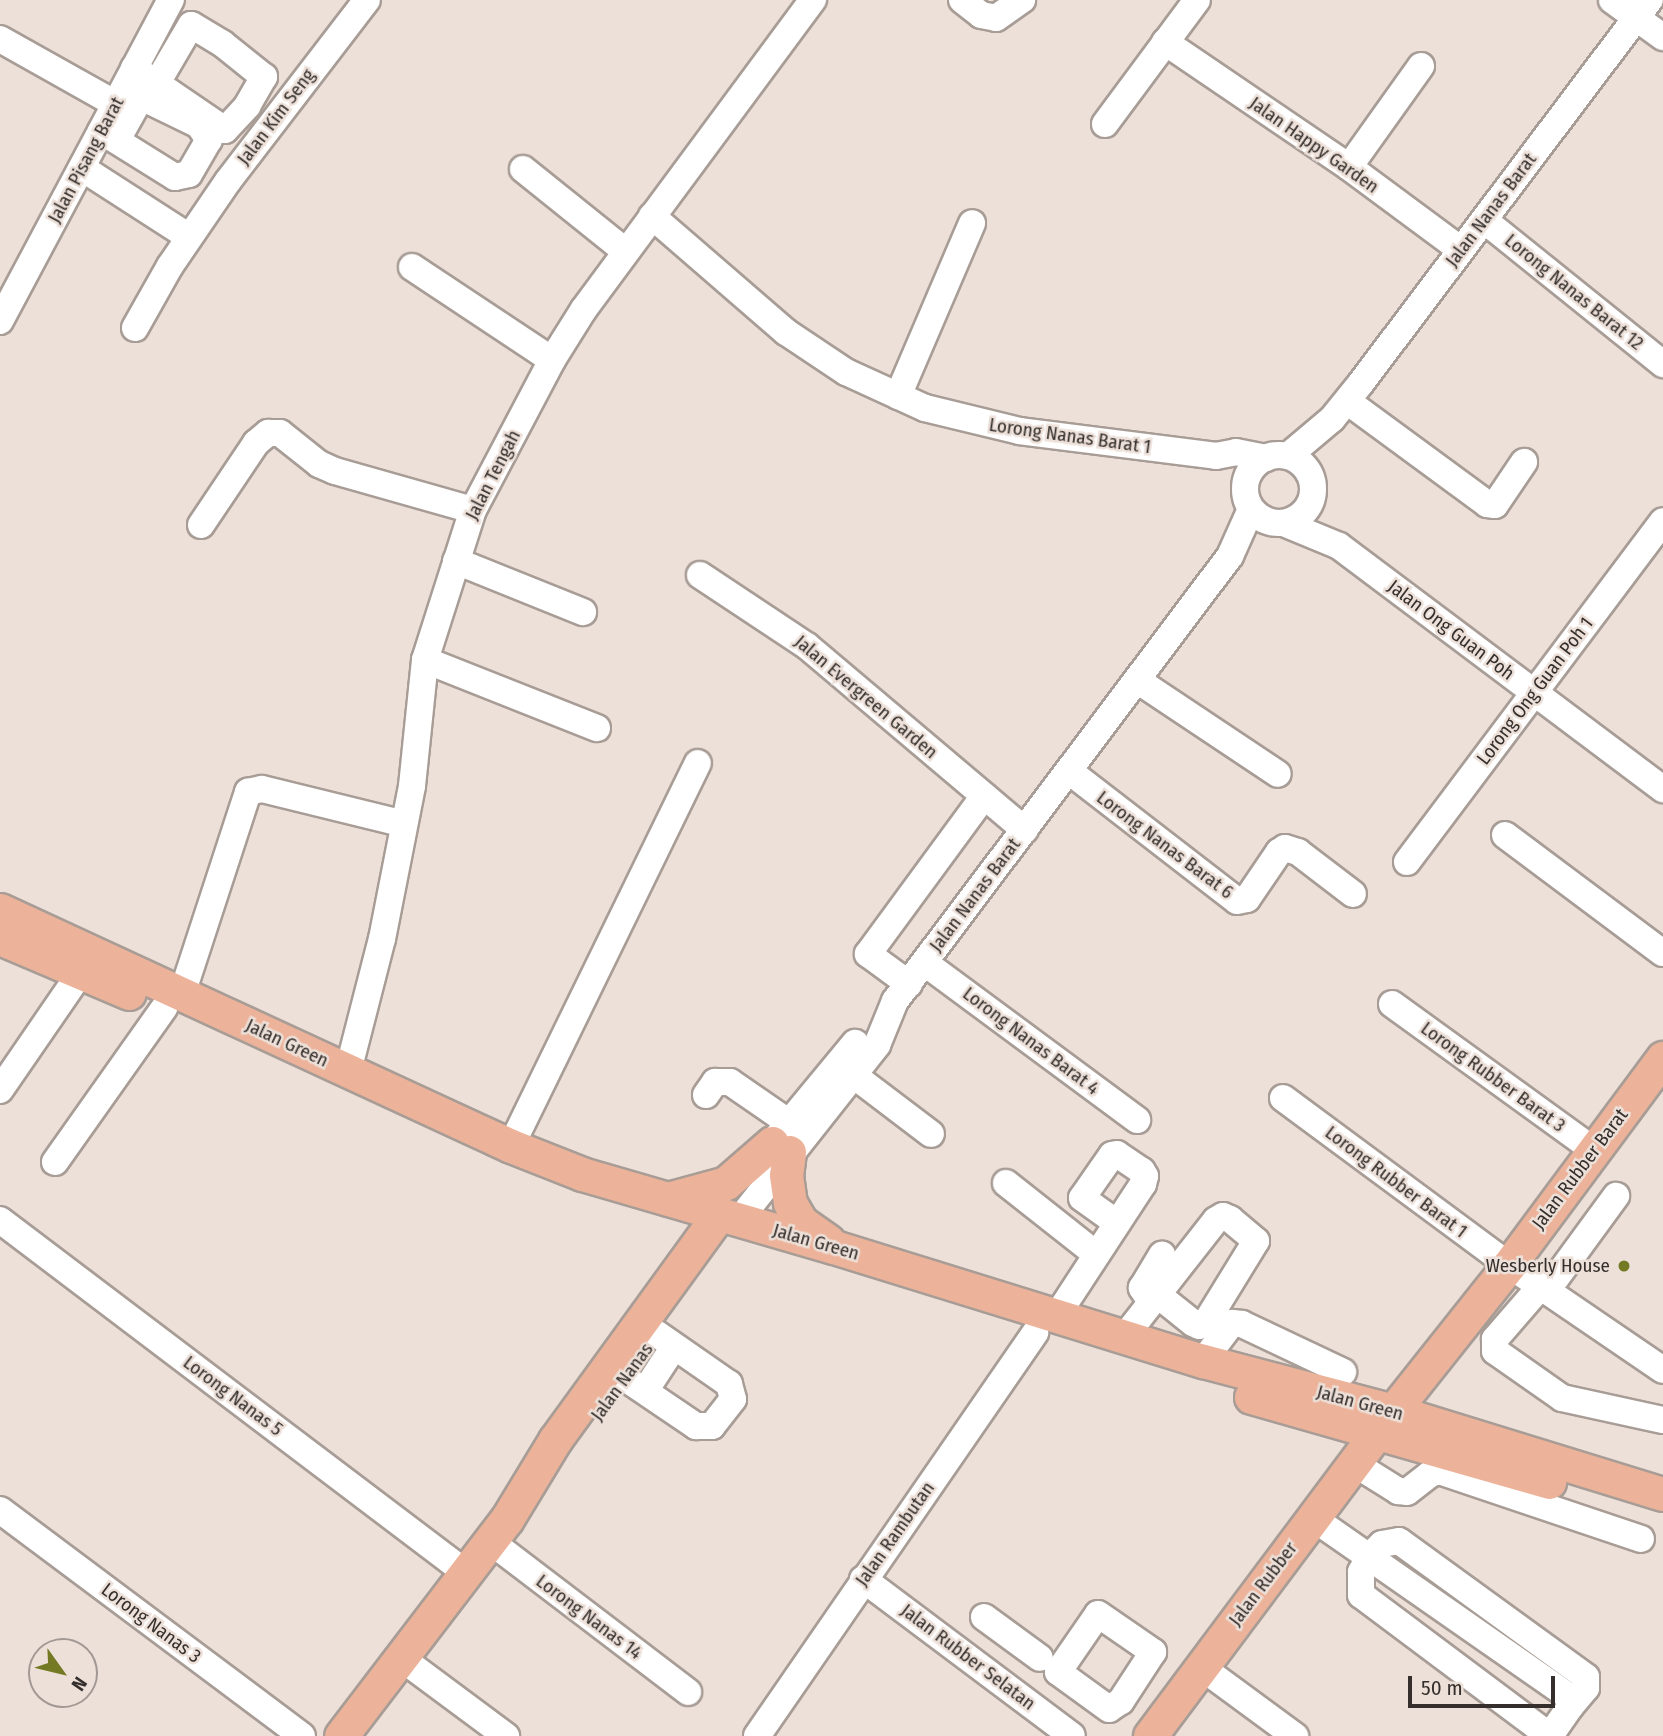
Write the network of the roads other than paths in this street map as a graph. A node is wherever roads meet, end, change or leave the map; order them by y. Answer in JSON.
{"nodes":[{"id":1,"x":170,"y":0,"type":"edge"},
{"id":2,"x":367,"y":0,"type":"edge"},
{"id":3,"x":813,"y":0,"type":"edge"},
{"id":4,"x":962,"y":0,"type":"edge"},
{"id":5,"x":1022,"y":0,"type":"edge"},
{"id":6,"x":1196,"y":0,"type":"edge"},
{"id":7,"x":1612,"y":0,"type":"edge"},
{"id":8,"x":1644,"y":9,"type":"edge"},
{"id":9,"x":1663,"y":37,"type":"edge"},
{"id":10,"x":0,"y":39,"type":"edge"},
{"id":11,"x":1165,"y":43,"type":"junction"},
{"id":12,"x":1421,"y":66,"type":"dead end"},
{"id":13,"x":134,"y":88,"type":"junction"},
{"id":14,"x":1105,"y":124,"type":"dead end"},
{"id":15,"x":109,"y":135,"type":"junction"},
{"id":16,"x":1349,"y":167,"type":"junction"},
{"id":17,"x":82,"y":168,"type":"junction"},
{"id":18,"x":523,"y":169,"type":"dead end"},
{"id":19,"x":652,"y":216,"type":"junction"},
{"id":20,"x":1484,"y":220,"type":"junction"},
{"id":21,"x":972,"y":223,"type":"dead end"},
{"id":22,"x":189,"y":237,"type":"junction"},
{"id":23,"x":1461,"y":250,"type":"junction"},
{"id":24,"x":625,"y":251,"type":"junction"},
{"id":25,"x":412,"y":267,"type":"dead end"},
{"id":26,"x":0,"y":320,"type":"edge"},
{"id":27,"x":135,"y":328,"type":"dead end"},
{"id":28,"x":552,"y":360,"type":"junction"},
{"id":29,"x":1663,"y":363,"type":"edge"},
{"id":30,"x":898,"y":396,"type":"junction"},
{"id":31,"x":1339,"y":410,"type":"junction"},
{"id":32,"x":1216,"y":456,"type":"junction"},
{"id":33,"x":1277,"y":457,"type":"junction"},
{"id":34,"x":1524,"y":462,"type":"dead end"},
{"id":35,"x":1246,"y":483,"type":"junction"},
{"id":36,"x":1313,"y":485,"type":"junction"},
{"id":37,"x":1251,"y":509,"type":"junction"},
{"id":38,"x":473,"y":510,"type":"junction"},
{"id":39,"x":1663,"y":521,"type":"edge"},
{"id":40,"x":1282,"y":524,"type":"junction"},
{"id":41,"x":201,"y":525,"type":"dead end"},
{"id":42,"x":1339,"y":546,"type":"junction"},
{"id":43,"x":1230,"y":556,"type":"junction"},
{"id":44,"x":456,"y":561,"type":"junction"},
{"id":45,"x":699,"y":575,"type":"dead end"},
{"id":46,"x":583,"y":612,"type":"dead end"},
{"id":47,"x":425,"y":660,"type":"junction"},
{"id":48,"x":1137,"y":680,"type":"junction"},
{"id":49,"x":1534,"y":693,"type":"junction"},
{"id":50,"x":597,"y":728,"type":"dead end"},
{"id":51,"x":698,"y":763,"type":"dead end"},
{"id":52,"x":1069,"y":771,"type":"junction"},
{"id":53,"x":1278,"y":774,"type":"dead end"},
{"id":54,"x":1663,"y":789,"type":"edge"},
{"id":55,"x":984,"y":796,"type":"junction"},
{"id":56,"x":404,"y":824,"type":"junction"},
{"id":57,"x":1025,"y":830,"type":"junction"},
{"id":58,"x":1506,"y":835,"type":"dead end"},
{"id":59,"x":1407,"y":863,"type":"dead end"},
{"id":60,"x":1353,"y":894,"type":"dead end"},
{"id":61,"x":0,"y":910,"type":"edge"},
{"id":62,"x":0,"y":938,"type":"edge"},
{"id":63,"x":1663,"y":953,"type":"edge"},
{"id":64,"x":925,"y":962,"type":"junction"},
{"id":65,"x":81,"y":972,"type":"junction"},
{"id":66,"x":902,"y":993,"type":"junction"},
{"id":67,"x":173,"y":1001,"type":"junction"},
{"id":68,"x":1392,"y":1004,"type":"dead end"},
{"id":69,"x":348,"y":1071,"type":"junction"},
{"id":70,"x":1659,"y":1071,"type":"edge"},
{"id":71,"x":852,"y":1074,"type":"junction"},
{"id":72,"x":0,"y":1090,"type":"edge"},
{"id":73,"x":706,"y":1095,"type":"dead end"},
{"id":74,"x":1283,"y":1098,"type":"dead end"},
{"id":75,"x":1137,"y":1120,"type":"dead end"},
{"id":76,"x":931,"y":1134,"type":"dead end"},
{"id":77,"x":783,"y":1139,"type":"junction"},
{"id":78,"x":511,"y":1146,"type":"junction"},
{"id":79,"x":1594,"y":1150,"type":"junction"},
{"id":80,"x":55,"y":1162,"type":"dead end"},
{"id":81,"x":1006,"y":1183,"type":"dead end"},
{"id":82,"x":1616,"y":1196,"type":"dead end"},
{"id":83,"x":665,"y":1199,"type":"junction"},
{"id":84,"x":0,"y":1220,"type":"edge"},
{"id":85,"x":1117,"y":1223,"type":"dead end"},
{"id":86,"x":723,"y":1225,"type":"junction"},
{"id":87,"x":834,"y":1247,"type":"junction"},
{"id":88,"x":1096,"y":1254,"type":"junction"},
{"id":89,"x":1162,"y":1255,"type":"dead end"},
{"id":90,"x":1514,"y":1258,"type":"junction"},
{"id":91,"x":1548,"y":1283,"type":"junction"},
{"id":92,"x":1045,"y":1325,"type":"junction"},
{"id":93,"x":1632,"y":1335,"type":"dead end"},
{"id":94,"x":1125,"y":1336,"type":"junction"},
{"id":95,"x":665,"y":1341,"type":"junction"},
{"id":96,"x":1203,"y":1361,"type":"junction"},
{"id":97,"x":1663,"y":1370,"type":"edge"},
{"id":98,"x":1343,"y":1372,"type":"dead end"},
{"id":99,"x":635,"y":1384,"type":"junction"},
{"id":100,"x":1663,"y":1420,"type":"edge"},
{"id":101,"x":1385,"y":1422,"type":"junction"},
{"id":102,"x":1354,"y":1464,"type":"junction"},
{"id":103,"x":1663,"y":1494,"type":"edge"},
{"id":104,"x":0,"y":1510,"type":"edge"},
{"id":105,"x":1663,"y":1514,"type":"edge"},
{"id":106,"x":1313,"y":1518,"type":"junction"},
{"id":107,"x":498,"y":1530,"type":"junction"},
{"id":108,"x":1641,"y":1539,"type":"dead end"},
{"id":109,"x":1369,"y":1557,"type":"junction"},
{"id":110,"x":466,"y":1573,"type":"junction"},
{"id":111,"x":863,"y":1579,"type":"junction"},
{"id":112,"x":985,"y":1618,"type":"dead end"},
{"id":113,"x":401,"y":1658,"type":"junction"},
{"id":114,"x":1201,"y":1667,"type":"junction"},
{"id":115,"x":1001,"y":1682,"type":"junction"},
{"id":116,"x":688,"y":1692,"type":"dead end"},
{"id":117,"x":1121,"y":1701,"type":"dead end"},
{"id":118,"x":1152,"y":1732,"type":"edge"},
{"id":119,"x":302,"y":1736,"type":"edge"},
{"id":120,"x":341,"y":1736,"type":"edge"},
{"id":121,"x":506,"y":1736,"type":"edge"},
{"id":122,"x":757,"y":1736,"type":"edge"},
{"id":123,"x":1072,"y":1736,"type":"edge"},
{"id":124,"x":1295,"y":1736,"type":"edge"}],
"edges":[{"from":1,"to":13,"type":"street","name":"Jalan Pisang Barat"},
{"from":2,"to":22,"type":"street","name":"Jalan Kim Seng"},
{"from":3,"to":19,"type":"street","name":"Jalan Tengah"},
{"from":4,"to":5,"type":"street"},
{"from":6,"to":11,"type":"street"},
{"from":7,"to":8,"type":"street"},
{"from":8,"to":9,"type":"street"},
{"from":8,"to":20,"type":"street","name":"Jalan Nanas Barat"},
{"from":10,"to":13,"type":"street"},
{"from":11,"to":14,"type":"street"},
{"from":11,"to":16,"type":"street","name":"Jalan Happy Garden"},
{"from":12,"to":16,"type":"street"},
{"from":13,"to":15,"type":"street","name":"Jalan Pisang Barat"},
{"from":13,"to":15,"type":"street"},
{"from":15,"to":17,"type":"street","name":"Jalan Pisang Barat"},
{"from":16,"to":23,"type":"street","name":"Jalan Happy Garden"},
{"from":17,"to":22,"type":"street"},
{"from":17,"to":26,"type":"street","name":"Jalan Pisang Barat"},
{"from":18,"to":24,"type":"street"},
{"from":19,"to":24,"type":"street","name":"Jalan Tengah"},
{"from":19,"to":30,"type":"street","name":"Lorong Nanas Barat 1"},
{"from":20,"to":23,"type":"street","name":"Jalan Nanas Barat"},
{"from":20,"to":29,"type":"street","name":"Lorong Nanas Barat 12"},
{"from":21,"to":30,"type":"street"},
{"from":22,"to":27,"type":"street","name":"Jalan Kim Seng"},
{"from":23,"to":31,"type":"street","name":"Jalan Nanas Barat"},
{"from":24,"to":28,"type":"street","name":"Jalan Tengah"},
{"from":25,"to":28,"type":"street"},
{"from":28,"to":38,"type":"street","name":"Jalan Tengah"},
{"from":30,"to":32,"type":"street","name":"Lorong Nanas Barat 1"},
{"from":31,"to":33,"type":"street","name":"Jalan Nanas Barat"},
{"from":31,"to":34,"type":"street"},
{"from":31,"to":36,"type":"street","name":"Jalan Nanas Barat"},
{"from":32,"to":33,"type":"street","name":"Lorong Nanas Barat 1"},
{"from":32,"to":35,"type":"street"},
{"from":33,"to":35,"type":"street"},
{"from":33,"to":36,"type":"street"},
{"from":35,"to":37,"type":"street"},
{"from":36,"to":40,"type":"street"},
{"from":36,"to":42,"type":"street","name":"Jalan Ong Guan Poh"},
{"from":37,"to":40,"type":"street"},
{"from":37,"to":43,"type":"street","name":"Jalan Nanas Barat"},
{"from":38,"to":41,"type":"street"},
{"from":38,"to":44,"type":"street","name":"Jalan Tengah"},
{"from":39,"to":49,"type":"street","name":"Lorong Ong Guan Poh 1"},
{"from":40,"to":42,"type":"street","name":"Jalan Ong Guan Poh"},
{"from":40,"to":43,"type":"street","name":"Jalan Nanas Barat"},
{"from":42,"to":49,"type":"street","name":"Jalan Ong Guan Poh"},
{"from":43,"to":48,"type":"street","name":"Jalan Nanas Barat"},
{"from":44,"to":46,"type":"street"},
{"from":44,"to":47,"type":"street","name":"Jalan Tengah"},
{"from":45,"to":55,"type":"street","name":"Jalan Evergreen Garden"},
{"from":47,"to":50,"type":"street"},
{"from":47,"to":56,"type":"street","name":"Jalan Tengah"},
{"from":48,"to":52,"type":"street","name":"Jalan Nanas Barat"},
{"from":48,"to":53,"type":"street"},
{"from":49,"to":54,"type":"street","name":"Jalan Ong Guan Poh"},
{"from":49,"to":59,"type":"street","name":"Lorong Ong Guan Poh 1"},
{"from":51,"to":78,"type":"street"},
{"from":52,"to":57,"type":"street","name":"Jalan Nanas Barat"},
{"from":52,"to":60,"type":"street","name":"Lorong Nanas Barat 6"},
{"from":55,"to":57,"type":"street","name":"Jalan Evergreen Garden"},
{"from":55,"to":66,"type":"street"},
{"from":56,"to":67,"type":"street"},
{"from":56,"to":69,"type":"street","name":"Jalan Tengah"},
{"from":57,"to":64,"type":"street","name":"Jalan Nanas Barat"},
{"from":58,"to":63,"type":"street"},
{"from":61,"to":67,"type":"main road","name":"Jalan Green"},
{"from":62,"to":65,"type":"main road","name":"Jalan Green"},
{"from":64,"to":66,"type":"street","name":"Jalan Nanas Barat"},
{"from":64,"to":75,"type":"street","name":"Lorong Nanas Barat 4"},
{"from":65,"to":67,"type":"main road","name":"Jalan Green"},
{"from":65,"to":72,"type":"street"},
{"from":66,"to":71,"type":"street","name":"Jalan Nanas Barat"},
{"from":66,"to":77,"type":"street"},
{"from":67,"to":69,"type":"main road","name":"Jalan Green"},
{"from":67,"to":80,"type":"street"},
{"from":67,"to":86,"type":"main road","name":"Jalan Green"},
{"from":68,"to":79,"type":"street","name":"Lorong Rubber Barat 3"},
{"from":69,"to":78,"type":"main road","name":"Jalan Green"},
{"from":70,"to":79,"type":"main road","name":"Jalan Rubber Barat"},
{"from":71,"to":76,"type":"street"},
{"from":71,"to":77,"type":"street","name":"Jalan Nanas Barat"},
{"from":73,"to":77,"type":"street"},
{"from":74,"to":90,"type":"street","name":"Lorong Rubber Barat 1"},
{"from":77,"to":83,"type":"main road"},
{"from":77,"to":86,"type":"street"},
{"from":77,"to":87,"type":"main road"},
{"from":78,"to":83,"type":"main road","name":"Jalan Green"},
{"from":79,"to":90,"type":"main road","name":"Jalan Rubber Barat"},
{"from":81,"to":88,"type":"street"},
{"from":82,"to":91,"type":"street"},
{"from":83,"to":86,"type":"main road","name":"Jalan Green"},
{"from":84,"to":110,"type":"street","name":"Lorong Nanas 5"},
{"from":85,"to":88,"type":"street","name":"Jalan Rambutan"},
{"from":86,"to":87,"type":"main road","name":"Jalan Green"},
{"from":86,"to":92,"type":"main road","name":"Jalan Green"},
{"from":86,"to":95,"type":"main road","name":"Jalan Nanas"},
{"from":86,"to":107,"type":"main road","name":"Jalan Nanas"},
{"from":87,"to":92,"type":"main road","name":"Jalan Green"},
{"from":88,"to":92,"type":"street","name":"Jalan Rambutan"},
{"from":89,"to":94,"type":"street"},
{"from":90,"to":91,"type":"street","name":"Lorong Rubber Barat 1"},
{"from":90,"to":101,"type":"main road","name":"Jalan Rubber Barat"},
{"from":91,"to":93,"type":"street"},
{"from":91,"to":97,"type":"street"},
{"from":91,"to":100,"type":"street"},
{"from":92,"to":94,"type":"main road","name":"Jalan Green"},
{"from":92,"to":101,"type":"main road","name":"Jalan Green"},
{"from":92,"to":111,"type":"street","name":"Jalan Rambutan"},
{"from":94,"to":96,"type":"main road","name":"Jalan Green"},
{"from":95,"to":99,"type":"main road","name":"Jalan Nanas"},
{"from":95,"to":99,"type":"street"},
{"from":96,"to":98,"type":"street"},
{"from":96,"to":101,"type":"main road","name":"Jalan Green"},
{"from":99,"to":107,"type":"main road","name":"Jalan Nanas"},
{"from":101,"to":102,"type":"main road","name":"Jalan Rubber"},
{"from":101,"to":103,"type":"main road","name":"Jalan Green"},
{"from":101,"to":105,"type":"main road","name":"Jalan Green"},
{"from":102,"to":106,"type":"main road","name":"Jalan Rubber"},
{"from":102,"to":108,"type":"street"},
{"from":104,"to":119,"type":"street","name":"Lorong Nanas 3"},
{"from":106,"to":109,"type":"street"},
{"from":106,"to":114,"type":"main road","name":"Jalan Rubber"},
{"from":107,"to":110,"type":"main road","name":"Jalan Nanas"},
{"from":107,"to":116,"type":"street","name":"Lorong Nanas 14"},
{"from":109,"to":109,"type":"street"},
{"from":110,"to":113,"type":"main road","name":"Jalan Nanas"},
{"from":111,"to":115,"type":"street","name":"Jalan Rubber Selatan"},
{"from":111,"to":122,"type":"street","name":"Jalan Rambutan"},
{"from":112,"to":115,"type":"street"},
{"from":113,"to":120,"type":"main road","name":"Jalan Nanas"},
{"from":113,"to":121,"type":"street"},
{"from":114,"to":118,"type":"main road","name":"Jalan Rubber"},
{"from":114,"to":124,"type":"street"},
{"from":115,"to":123,"type":"street","name":"Jalan Rubber Selatan"},
{"from":117,"to":118,"type":"street"}]}
